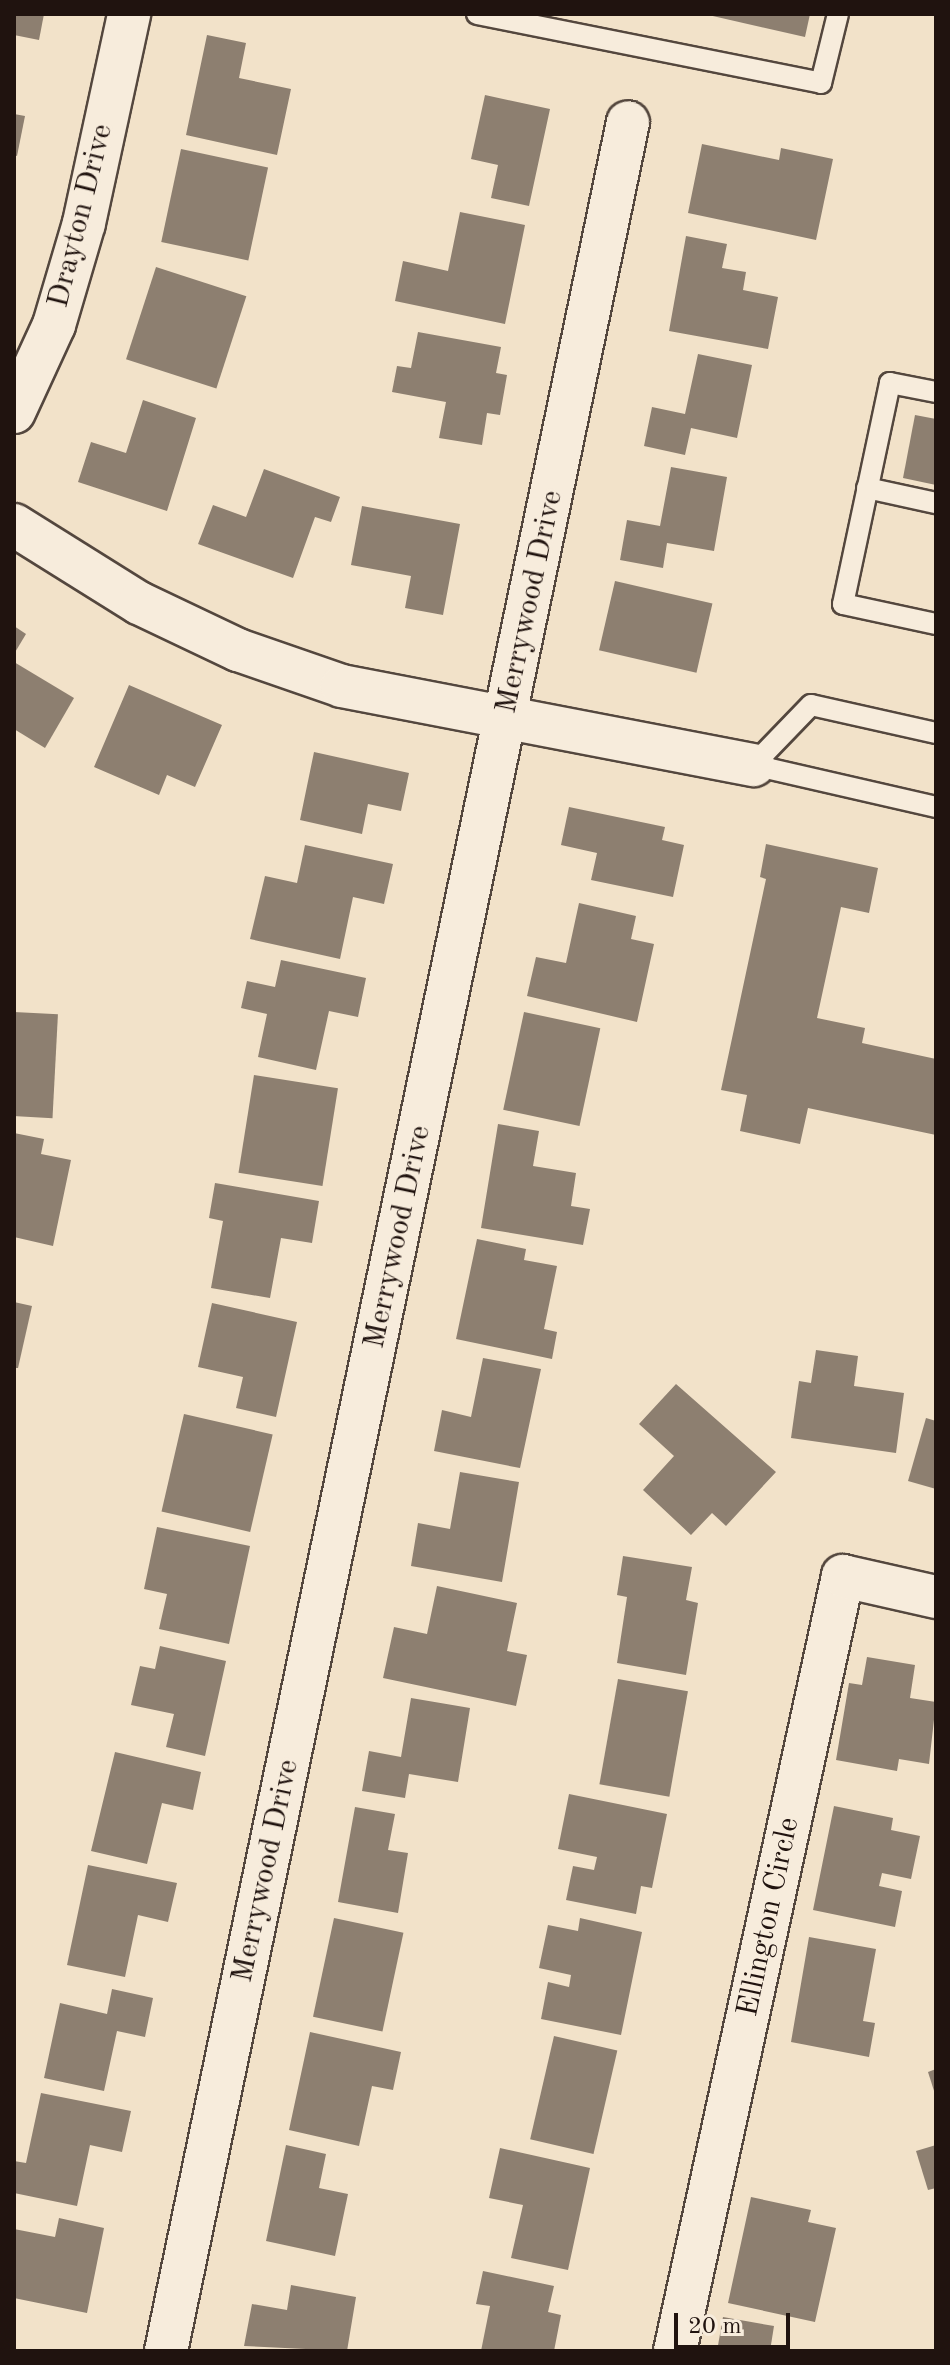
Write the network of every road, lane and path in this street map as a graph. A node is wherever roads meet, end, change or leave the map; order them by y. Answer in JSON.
{"nodes":[{"id":1,"x":129,"y":14,"type":"edge"},
{"id":2,"x":477,"y":14,"type":"edge"},
{"id":3,"x":838,"y":14,"type":"edge"},
{"id":4,"x":628,"y":122,"type":"dead end"},
{"id":5,"x":936,"y":392,"type":"edge"},
{"id":6,"x":14,"y":412,"type":"edge"},
{"id":7,"x":867,"y":488,"type":"junction"},
{"id":8,"x":936,"y":503,"type":"edge"},
{"id":9,"x":14,"y":525,"type":"edge"},
{"id":10,"x":936,"y":624,"type":"edge"},
{"id":11,"x":507,"y":716,"type":"junction"},
{"id":12,"x":936,"y":733,"type":"edge"},
{"id":13,"x":753,"y":765,"type":"junction"},
{"id":14,"x":936,"y":807,"type":"edge"},
{"id":15,"x":936,"y":1597,"type":"edge"},
{"id":16,"x":166,"y":2351,"type":"edge"},
{"id":17,"x":675,"y":2351,"type":"edge"}],
"edges":[{"from":1,"to":6,"type":"street","name":"Drayton Drive"},
{"from":2,"to":3,"type":"lane"},
{"from":4,"to":11,"type":"street","name":"Merrywood Drive"},
{"from":5,"to":7,"type":"lane"},
{"from":7,"to":8,"type":"lane"},
{"from":7,"to":10,"type":"lane"},
{"from":9,"to":11,"type":"street"},
{"from":11,"to":13,"type":"street"},
{"from":11,"to":16,"type":"street","name":"Merrywood Drive"},
{"from":12,"to":13,"type":"lane"},
{"from":13,"to":14,"type":"lane"},
{"from":15,"to":17,"type":"street","name":"Ellington Circle"}]}
